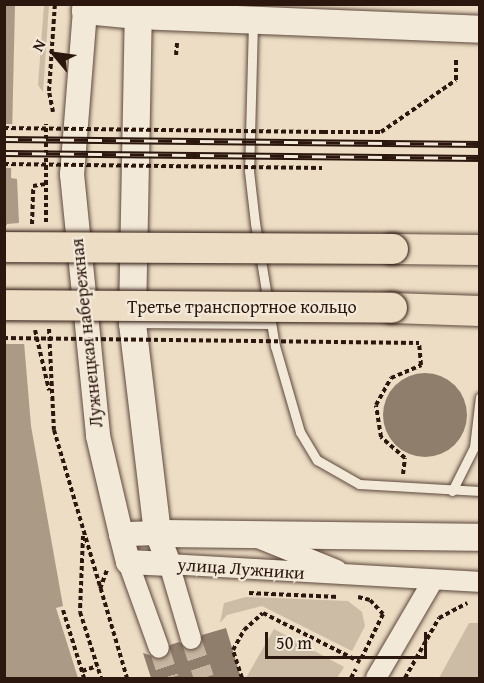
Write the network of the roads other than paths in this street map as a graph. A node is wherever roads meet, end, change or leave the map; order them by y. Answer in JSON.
{"nodes":[{"id":1,"x":86,"y":7,"type":"edge"},
{"id":2,"x":137,"y":10,"type":"edge"},
{"id":3,"x":253,"y":20,"type":"junction"},
{"id":4,"x":480,"y":29,"type":"edge"},
{"id":5,"x":4,"y":247,"type":"edge"},
{"id":6,"x":480,"y":250,"type":"edge"},
{"id":7,"x":4,"y":305,"type":"edge"},
{"id":8,"x":412,"y":309,"type":"junction"},
{"id":9,"x":480,"y":311,"type":"edge"},
{"id":10,"x":480,"y":321,"type":"edge"},
{"id":11,"x":132,"y":323,"type":"junction"},
{"id":12,"x":270,"y":324,"type":"junction"},
{"id":13,"x":480,"y":397,"type":"edge"},
{"id":14,"x":452,"y":491,"type":"junction"},
{"id":15,"x":480,"y":491,"type":"edge"},
{"id":16,"x":157,"y":533,"type":"junction"},
{"id":17,"x":122,"y":534,"type":"junction"},
{"id":18,"x":250,"y":535,"type":"junction"},
{"id":19,"x":480,"y":537,"type":"edge"},
{"id":20,"x":128,"y":562,"type":"junction"},
{"id":21,"x":169,"y":564,"type":"junction"},
{"id":22,"x":353,"y":577,"type":"junction"},
{"id":23,"x":432,"y":582,"type":"junction"},
{"id":24,"x":480,"y":582,"type":"edge"},
{"id":25,"x":191,"y":639,"type":"tunnel mouth"},
{"id":26,"x":159,"y":648,"type":"tunnel mouth"},
{"id":27,"x":375,"y":678,"type":"edge"}],
"edges":[{"from":1,"to":2,"type":"main road"},
{"from":1,"to":17,"type":"street","name":"Лужнецкая набережная"},
{"from":2,"to":3,"type":"main road"},
{"from":2,"to":11,"type":"main road"},
{"from":3,"to":4,"type":"main road"},
{"from":3,"to":12,"type":"lane"},
{"from":5,"to":6,"type":"main road","bridge":true},
{"from":7,"to":8,"type":"main road","name":"Третье транспортное кольцо","bridge":true},
{"from":8,"to":9,"type":"main road","name":"Третье транспортное кольцо"},
{"from":8,"to":10,"type":"main road"},
{"from":11,"to":12,"type":"lane"},
{"from":11,"to":16,"type":"main road"},
{"from":12,"to":14,"type":"lane"},
{"from":13,"to":14,"type":"lane"},
{"from":14,"to":15,"type":"lane"},
{"from":16,"to":17,"type":"street"},
{"from":16,"to":18,"type":"main road"},
{"from":16,"to":21,"type":"street"},
{"from":17,"to":20,"type":"street","name":"Лужнецкая набережная"},
{"from":18,"to":19,"type":"main road"},
{"from":18,"to":22,"type":"street","name":"улица Лужники"},
{"from":20,"to":21,"type":"street","name":"улица Лужники"},
{"from":20,"to":26,"type":"street","name":"Лужнецкая набережная"},
{"from":21,"to":22,"type":"street","name":"улица Лужники"},
{"from":21,"to":25,"type":"street"},
{"from":22,"to":23,"type":"street","name":"улица Лужники"},
{"from":23,"to":24,"type":"street","name":"улица Лужники"},
{"from":23,"to":27,"type":"street"}]}
